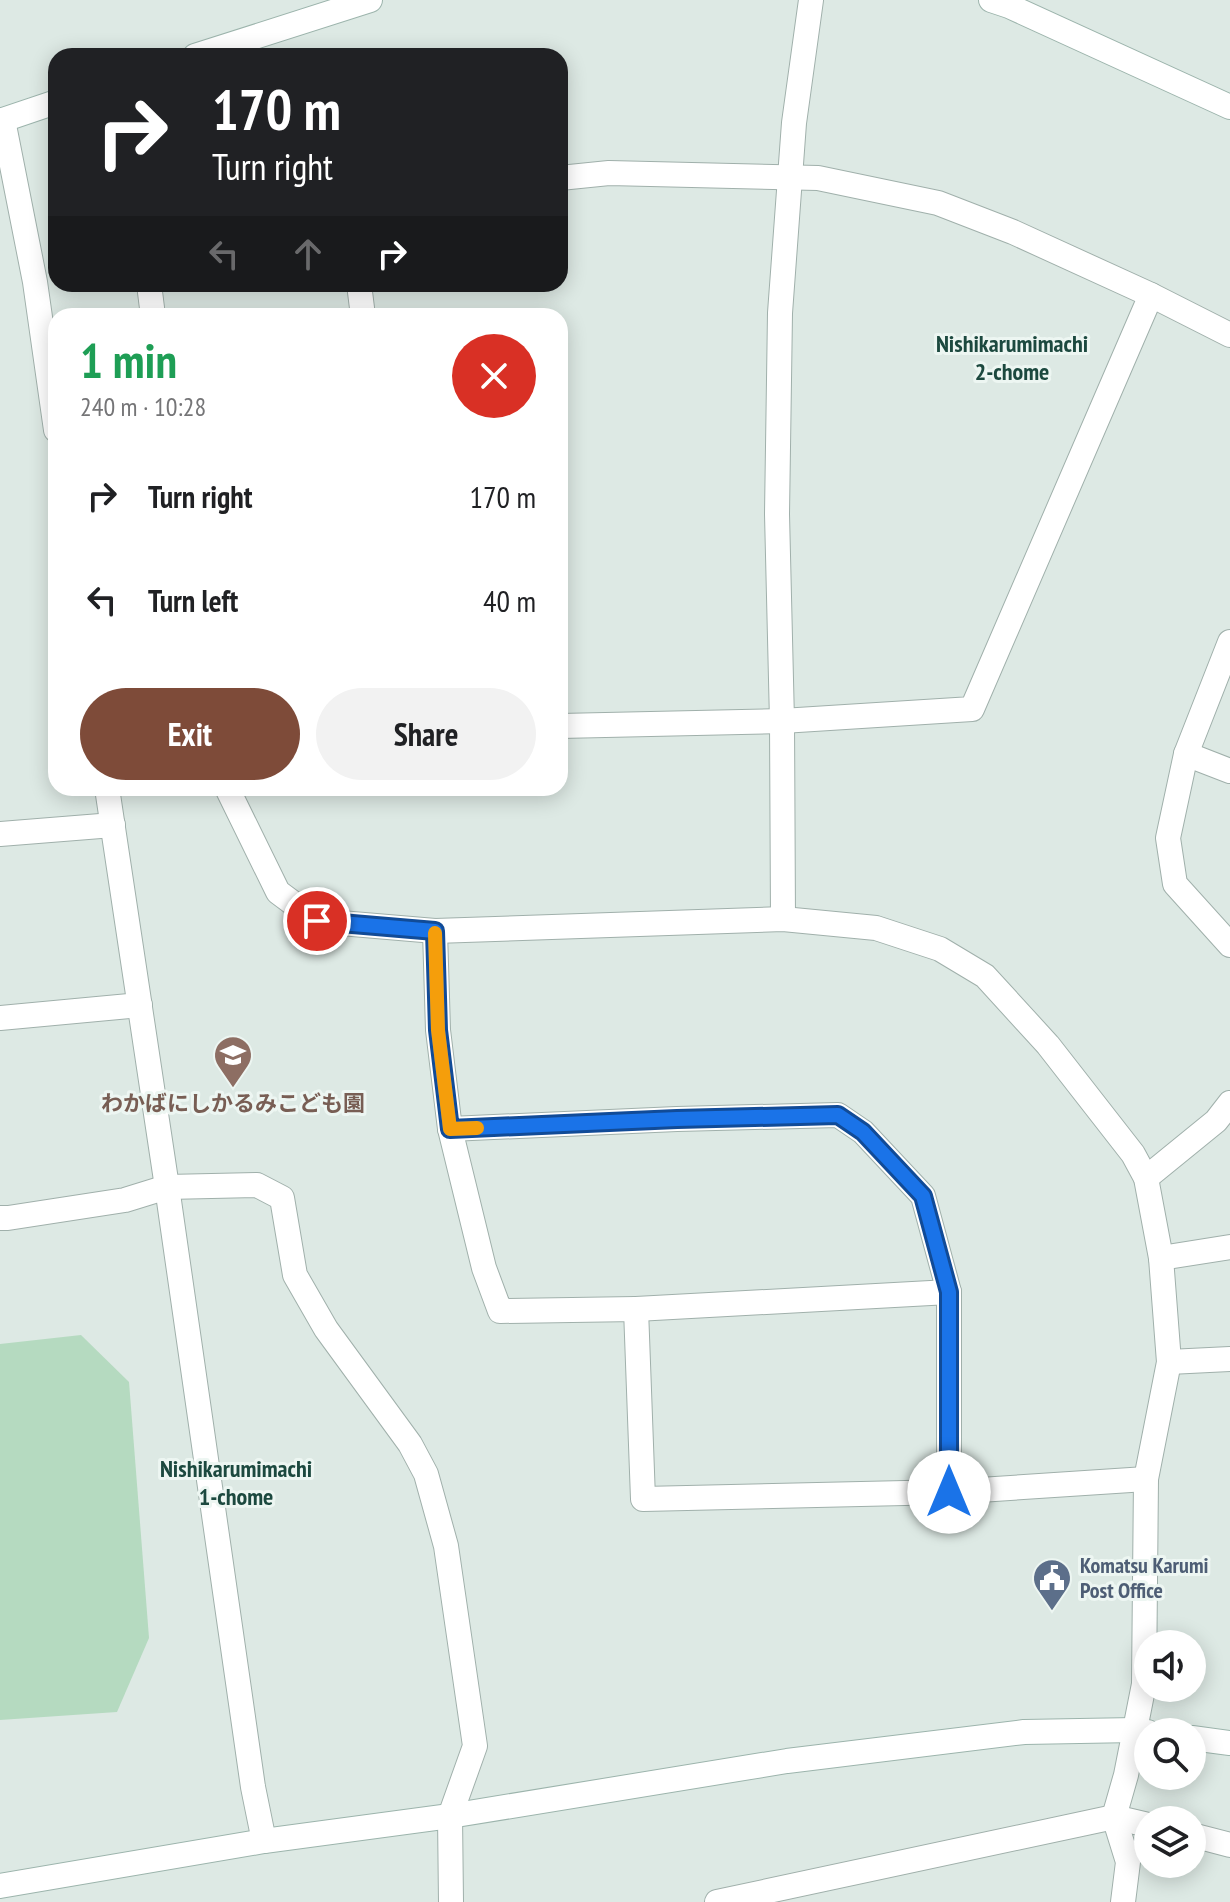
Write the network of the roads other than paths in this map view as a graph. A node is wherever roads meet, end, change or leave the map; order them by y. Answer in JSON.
{"nodes":[{"id":1,"x":370,"y":0,"type":"edge"},
{"id":2,"x":811,"y":0,"type":"edge"},
{"id":3,"x":991,"y":0,"type":"edge"},
{"id":4,"x":220,"y":48,"type":"edge"},
{"id":5,"x":48,"y":105,"type":"edge"},
{"id":6,"x":1230,"y":107,"type":"edge"},
{"id":7,"x":2,"y":121,"type":"edge"},
{"id":8,"x":568,"y":177,"type":"edge"},
{"id":9,"x":791,"y":177,"type":"junction"},
{"id":10,"x":1151,"y":295,"type":"junction"},
{"id":11,"x":1230,"y":335,"type":"edge"},
{"id":12,"x":48,"y":374,"type":"edge"},
{"id":13,"x":1230,"y":642,"type":"edge"},
{"id":14,"x":782,"y":721,"type":"junction"},
{"id":15,"x":568,"y":726,"type":"edge"},
{"id":16,"x":1186,"y":754,"type":"junction"},
{"id":17,"x":1230,"y":771,"type":"edge"},
{"id":18,"x":108,"y":796,"type":"edge"},
{"id":19,"x":231,"y":796,"type":"edge"},
{"id":20,"x":113,"y":825,"type":"junction"},
{"id":21,"x":0,"y":834,"type":"edge"},
{"id":22,"x":783,"y":919,"type":"junction"},
{"id":23,"x":435,"y":931,"type":"junction"},
{"id":24,"x":1230,"y":945,"type":"edge"},
{"id":25,"x":140,"y":1005,"type":"junction"},
{"id":26,"x":0,"y":1018,"type":"edge"},
{"id":27,"x":1230,"y":1103,"type":"edge"},
{"id":28,"x":450,"y":1129,"type":"junction"},
{"id":29,"x":1146,"y":1178,"type":"junction"},
{"id":30,"x":167,"y":1187,"type":"junction"},
{"id":31,"x":0,"y":1218,"type":"edge"},
{"id":32,"x":1230,"y":1247,"type":"edge"},
{"id":33,"x":1161,"y":1258,"type":"junction"},
{"id":34,"x":949,"y":1292,"type":"junction"},
{"id":35,"x":636,"y":1309,"type":"junction"},
{"id":36,"x":1230,"y":1359,"type":"edge"},
{"id":37,"x":1169,"y":1362,"type":"junction"},
{"id":38,"x":1146,"y":1479,"type":"junction"},
{"id":39,"x":949,"y":1492,"type":"junction"},
{"id":40,"x":1142,"y":1718,"type":"edge"},
{"id":41,"x":1134,"y":1731,"type":"edge"},
{"id":42,"x":1206,"y":1740,"type":"edge"},
{"id":43,"x":1230,"y":1743,"type":"edge"},
{"id":44,"x":1134,"y":1752,"type":"edge"},
{"id":45,"x":450,"y":1816,"type":"junction"},
{"id":46,"x":1114,"y":1817,"type":"junction"},
{"id":47,"x":1134,"y":1822,"type":"edge"},
{"id":48,"x":1206,"y":1839,"type":"edge"},
{"id":49,"x":264,"y":1841,"type":"junction"},
{"id":50,"x":1230,"y":1845,"type":"edge"},
{"id":51,"x":0,"y":1886,"type":"edge"},
{"id":52,"x":451,"y":1902,"type":"edge"},
{"id":53,"x":717,"y":1902,"type":"edge"},
{"id":54,"x":1123,"y":1902,"type":"edge"}],
"edges":[{"from":1,"to":4,"type":"street"},
{"from":2,"to":9,"type":"street"},
{"from":3,"to":6,"type":"street"},
{"from":5,"to":7,"type":"street"},
{"from":7,"to":12,"type":"street"},
{"from":8,"to":9,"type":"street"},
{"from":9,"to":10,"type":"street"},
{"from":9,"to":14,"type":"street"},
{"from":10,"to":11,"type":"street"},
{"from":10,"to":14,"type":"street"},
{"from":13,"to":16,"type":"street"},
{"from":14,"to":15,"type":"street"},
{"from":14,"to":22,"type":"street"},
{"from":16,"to":17,"type":"street"},
{"from":16,"to":24,"type":"street"},
{"from":18,"to":20,"type":"street"},
{"from":19,"to":23,"type":"street"},
{"from":20,"to":21,"type":"street"},
{"from":20,"to":25,"type":"street"},
{"from":22,"to":23,"type":"street"},
{"from":22,"to":29,"type":"street"},
{"from":23,"to":28,"type":"street"},
{"from":25,"to":26,"type":"street"},
{"from":25,"to":30,"type":"street"},
{"from":27,"to":29,"type":"street"},
{"from":28,"to":34,"type":"street"},
{"from":28,"to":35,"type":"street"},
{"from":29,"to":33,"type":"street"},
{"from":30,"to":31,"type":"street"},
{"from":30,"to":45,"type":"street"},
{"from":30,"to":49,"type":"street"},
{"from":32,"to":33,"type":"street"},
{"from":33,"to":37,"type":"street"},
{"from":34,"to":35,"type":"street"},
{"from":34,"to":39,"type":"street"},
{"from":35,"to":39,"type":"street"},
{"from":36,"to":37,"type":"street"},
{"from":37,"to":38,"type":"street"},
{"from":38,"to":39,"type":"street"},
{"from":38,"to":40,"type":"street"},
{"from":41,"to":45,"type":"street"},
{"from":42,"to":43,"type":"street"},
{"from":44,"to":46,"type":"street"},
{"from":45,"to":49,"type":"street"},
{"from":45,"to":52,"type":"street"},
{"from":46,"to":47,"type":"street"},
{"from":46,"to":53,"type":"street"},
{"from":46,"to":54,"type":"street"},
{"from":48,"to":50,"type":"street"},
{"from":49,"to":51,"type":"street"}]}
